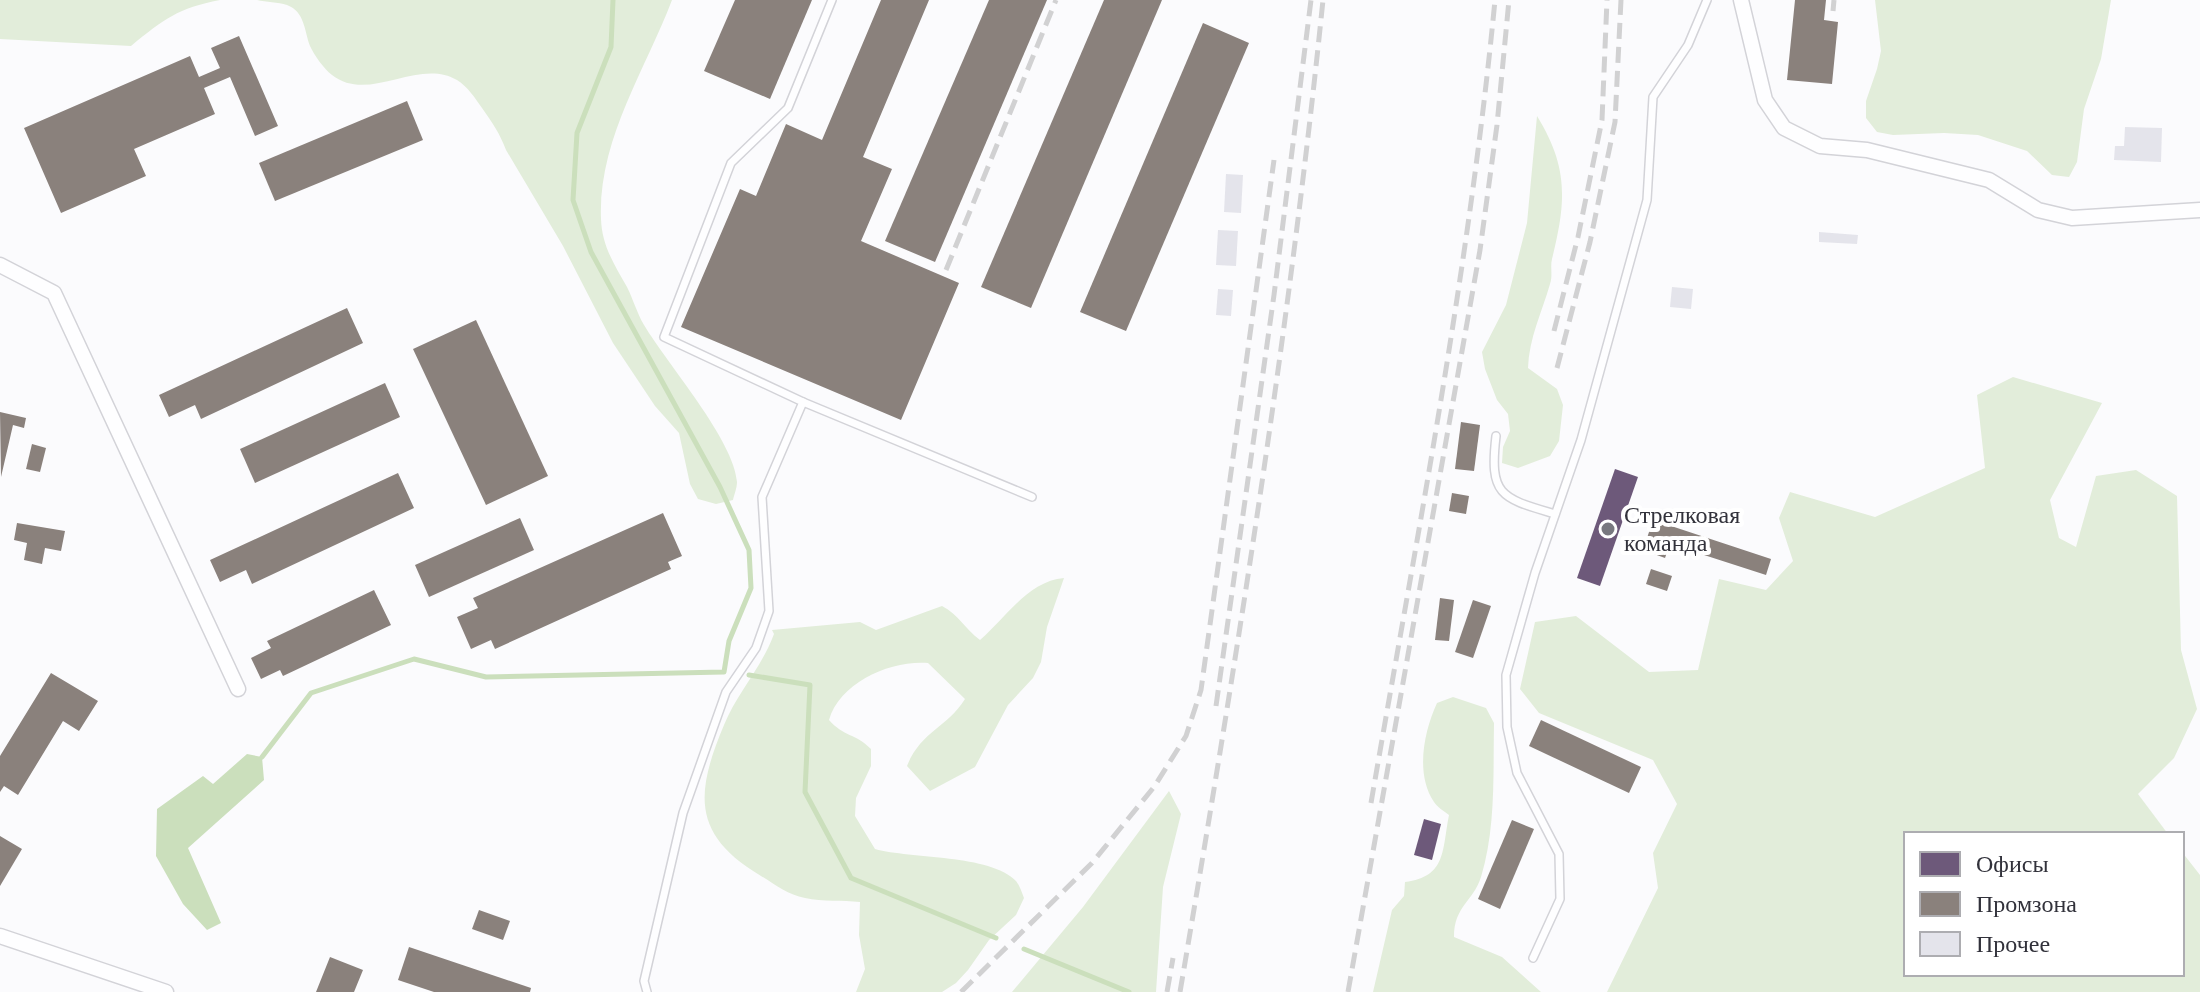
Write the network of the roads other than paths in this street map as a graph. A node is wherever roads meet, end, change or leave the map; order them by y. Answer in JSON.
{"nodes":[{"id":1,"x":832,"y":0,"type":"edge"},
{"id":2,"x":1707,"y":0,"type":"edge"},
{"id":3,"x":1741,"y":0,"type":"edge"},
{"id":4,"x":2200,"y":210,"type":"edge"},
{"id":5,"x":0,"y":265,"type":"edge"},
{"id":6,"x":803,"y":402,"type":"junction"},
{"id":7,"x":1496,"y":436,"type":"dead end"},
{"id":8,"x":1032,"y":497,"type":"dead end"},
{"id":9,"x":1555,"y":514,"type":"junction"},
{"id":10,"x":238,"y":689,"type":"dead end"},
{"id":11,"x":0,"y":936,"type":"edge"},
{"id":12,"x":1533,"y":958,"type":"dead end"},
{"id":13,"x":166,"y":992,"type":"edge"},
{"id":14,"x":647,"y":992,"type":"edge"}],
"edges":[{"from":1,"to":6,"type":"lane"},
{"from":2,"to":9,"type":"lane"},
{"from":3,"to":4,"type":"street"},
{"from":5,"to":10,"type":"street"},
{"from":6,"to":8,"type":"lane"},
{"from":6,"to":14,"type":"lane"},
{"from":7,"to":9,"type":"lane"},
{"from":9,"to":12,"type":"lane"},
{"from":11,"to":13,"type":"street"}]}
